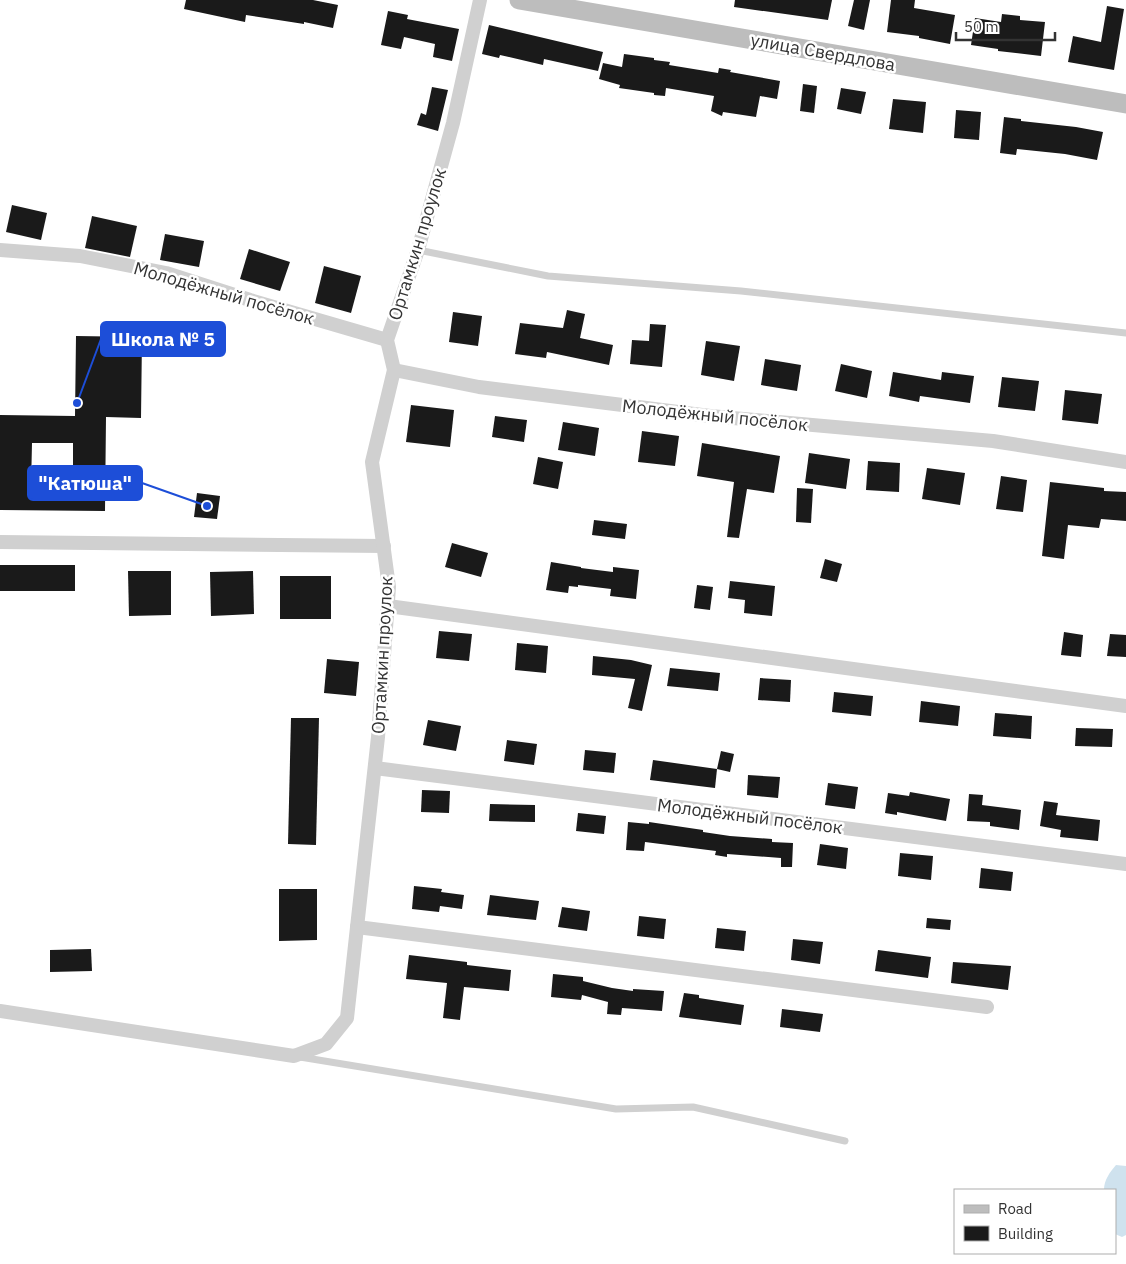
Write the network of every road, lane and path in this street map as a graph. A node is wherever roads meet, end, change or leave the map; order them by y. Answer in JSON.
{"nodes":[{"id":1,"x":480,"y":0,"type":"edge"},
{"id":2,"x":519,"y":0,"type":"edge"},
{"id":3,"x":1126,"y":104,"type":"edge"},
{"id":4,"x":0,"y":250,"type":"edge"},
{"id":5,"x":418,"y":250,"type":"junction"},
{"id":6,"x":1126,"y":333,"type":"edge"},
{"id":7,"x":387,"y":340,"type":"junction"},
{"id":8,"x":394,"y":370,"type":"junction"},
{"id":9,"x":1126,"y":462,"type":"edge"},
{"id":10,"x":0,"y":542,"type":"edge"},
{"id":11,"x":384,"y":546,"type":"junction"},
{"id":12,"x":388,"y":606,"type":"junction"},
{"id":13,"x":1126,"y":706,"type":"edge"},
{"id":14,"x":375,"y":768,"type":"junction"},
{"id":15,"x":1126,"y":864,"type":"edge"},
{"id":16,"x":357,"y":927,"type":"junction"},
{"id":17,"x":987,"y":1006,"type":"dead end"},
{"id":18,"x":0,"y":1012,"type":"edge"},
{"id":19,"x":294,"y":1056,"type":"junction"},
{"id":20,"x":844,"y":1141,"type":"dead end"}],
"edges":[{"from":1,"to":5,"type":"street","name":"Ортамкин проулок"},
{"from":2,"to":3,"type":"street","name":"улица Свердлова"},
{"from":4,"to":7,"type":"street","name":"Молодёжный посёлок"},
{"from":5,"to":6,"type":"lane"},
{"from":5,"to":7,"type":"street","name":"Ортамкин проулок"},
{"from":7,"to":8,"type":"street","name":"Ортамкин проулок"},
{"from":8,"to":9,"type":"street","name":"Молодёжный посёлок"},
{"from":8,"to":11,"type":"street","name":"Ортамкин проулок"},
{"from":10,"to":11,"type":"street"},
{"from":11,"to":12,"type":"street","name":"Ортамкин проулок"},
{"from":12,"to":13,"type":"street"},
{"from":12,"to":14,"type":"street","name":"Ортамкин проулок"},
{"from":14,"to":15,"type":"street","name":"Молодёжный посёлок"},
{"from":14,"to":16,"type":"street","name":"Ортамкин проулок"},
{"from":16,"to":17,"type":"street"},
{"from":16,"to":19,"type":"street","name":"Ортамкин проулок"},
{"from":18,"to":19,"type":"street"},
{"from":19,"to":20,"type":"lane"}]}
